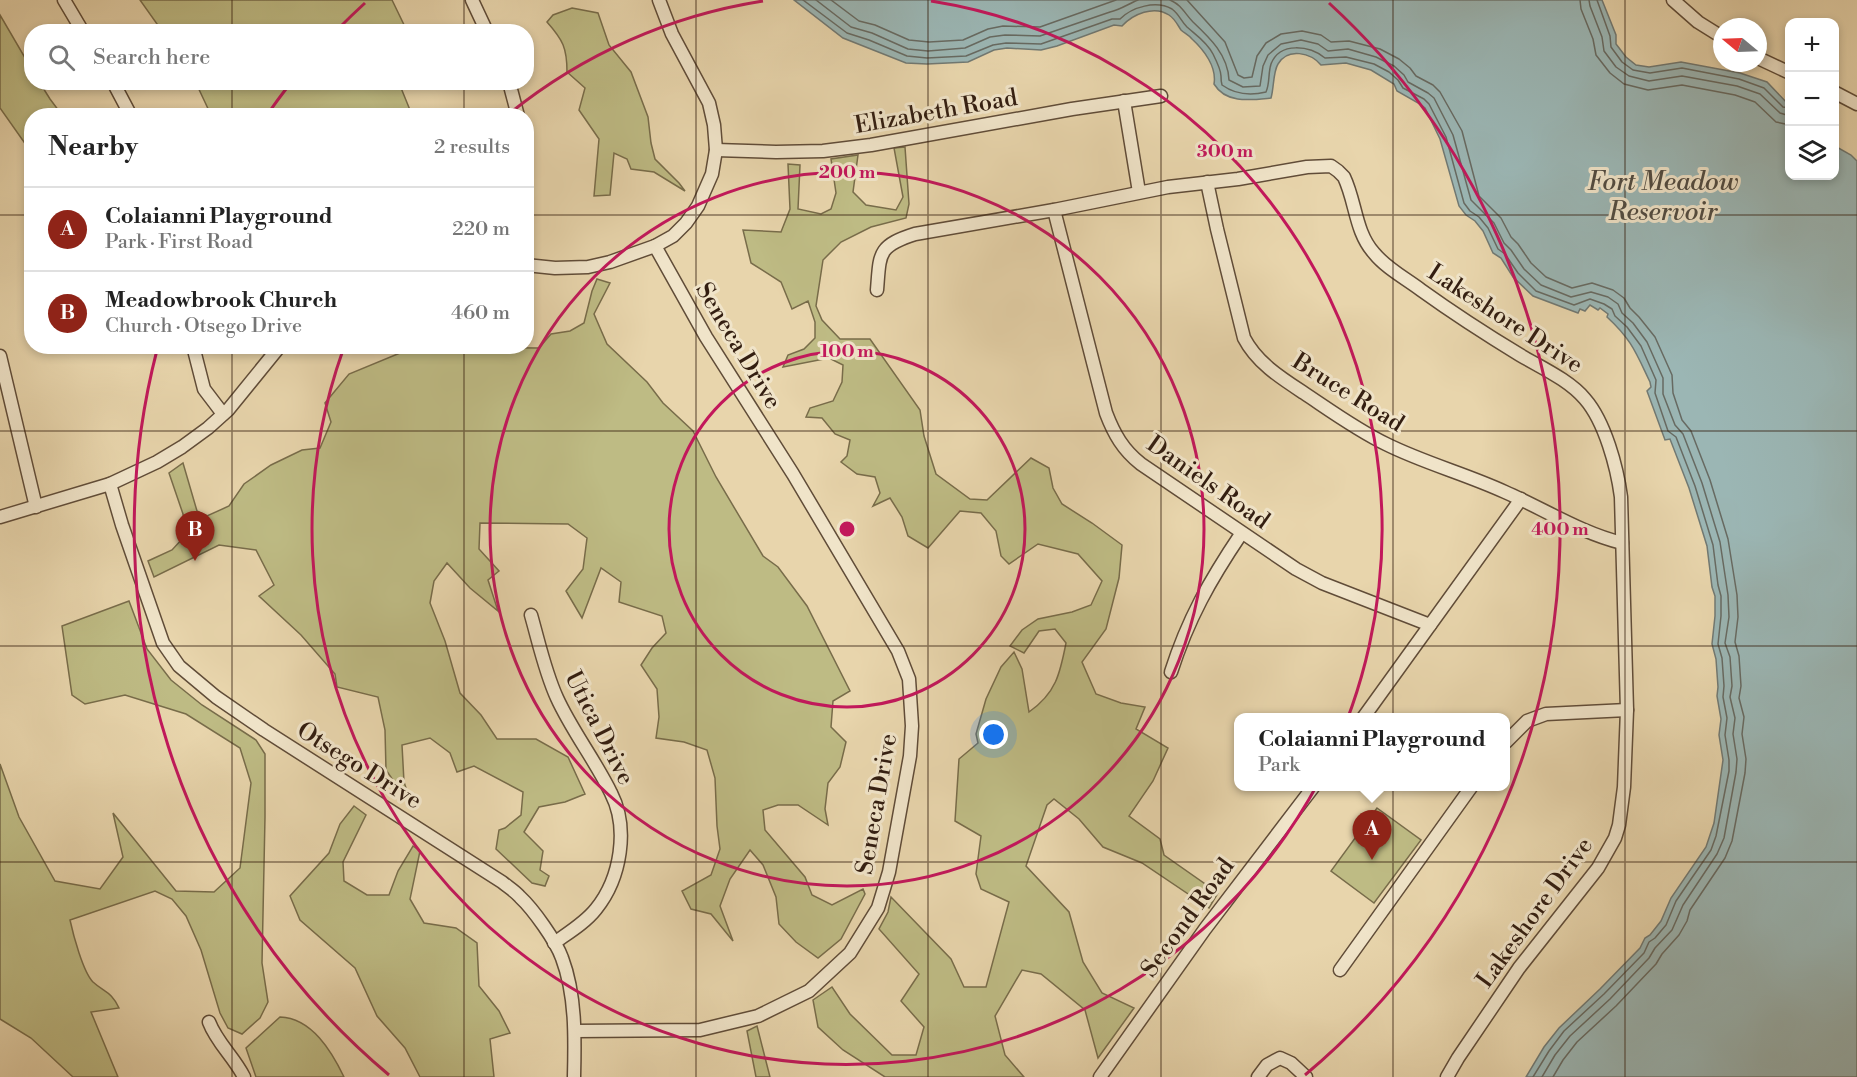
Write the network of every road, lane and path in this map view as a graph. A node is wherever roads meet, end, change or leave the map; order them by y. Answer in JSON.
{"nodes":[{"id":1,"x":64,"y":0,"type":"edge"},
{"id":2,"x":472,"y":0,"type":"edge"},
{"id":3,"x":658,"y":0,"type":"edge"},
{"id":4,"x":1673,"y":0,"type":"edge"},
{"id":5,"x":78,"y":24,"type":"edge"},
{"id":6,"x":483,"y":24,"type":"edge"},
{"id":7,"x":1713,"y":31,"type":"edge"},
{"id":8,"x":1767,"y":62,"type":"edge"},
{"id":9,"x":1788,"y":72,"type":"edge"},
{"id":10,"x":117,"y":90,"type":"edge"},
{"id":11,"x":511,"y":90,"type":"edge"},
{"id":12,"x":1839,"y":95,"type":"edge"},
{"id":13,"x":1161,"y":96,"type":"dead end"},
{"id":14,"x":1124,"y":101,"type":"junction"},
{"id":15,"x":1857,"y":104,"type":"edge"},
{"id":16,"x":127,"y":108,"type":"edge"},
{"id":17,"x":516,"y":108,"type":"edge"},
{"id":18,"x":716,"y":150,"type":"junction"},
{"id":19,"x":1208,"y":182,"type":"junction"},
{"id":20,"x":1139,"y":192,"type":"junction"},
{"id":21,"x":1054,"y":210,"type":"junction"},
{"id":22,"x":655,"y":246,"type":"junction"},
{"id":23,"x":534,"y":266,"type":"edge"},
{"id":24,"x":877,"y":290,"type":"dead end"},
{"id":25,"x":195,"y":354,"type":"edge"},
{"id":26,"x":275,"y":354,"type":"edge"},
{"id":27,"x":0,"y":357,"type":"edge"},
{"id":28,"x":223,"y":414,"type":"junction"},
{"id":29,"x":110,"y":484,"type":"junction"},
{"id":30,"x":1521,"y":499,"type":"junction"},
{"id":31,"x":36,"y":507,"type":"junction"},
{"id":32,"x":0,"y":517,"type":"edge"},
{"id":33,"x":1241,"y":534,"type":"junction"},
{"id":34,"x":1622,"y":543,"type":"junction"},
{"id":35,"x":531,"y":615,"type":"dead end"},
{"id":36,"x":1430,"y":625,"type":"junction"},
{"id":37,"x":1171,"y":672,"type":"dead end"},
{"id":38,"x":1627,"y":710,"type":"junction"},
{"id":39,"x":1367,"y":713,"type":"edge"},
{"id":40,"x":1510,"y":738,"type":"edge"},
{"id":41,"x":1310,"y":791,"type":"edge"},
{"id":42,"x":1468,"y":791,"type":"edge"},
{"id":43,"x":554,"y":943,"type":"junction"},
{"id":44,"x":1340,"y":970,"type":"dead end"},
{"id":45,"x":209,"y":1022,"type":"dead end"},
{"id":46,"x":575,"y":1031,"type":"junction"},
{"id":47,"x":244,"y":1077,"type":"edge"},
{"id":48,"x":574,"y":1077,"type":"edge"},
{"id":49,"x":1100,"y":1077,"type":"edge"},
{"id":50,"x":1258,"y":1077,"type":"edge"},
{"id":51,"x":1306,"y":1077,"type":"edge"},
{"id":52,"x":1447,"y":1077,"type":"edge"}],
"edges":[{"from":1,"to":5,"type":"street"},
{"from":2,"to":6,"type":"street"},
{"from":3,"to":18,"type":"street"},
{"from":4,"to":7,"type":"street"},
{"from":8,"to":9,"type":"street"},
{"from":10,"to":16,"type":"street"},
{"from":11,"to":17,"type":"street"},
{"from":12,"to":15,"type":"street"},
{"from":13,"to":14,"type":"street","name":"Elizabeth Road"},
{"from":14,"to":18,"type":"street","name":"Elizabeth Road"},
{"from":14,"to":20,"type":"street"},
{"from":18,"to":22,"type":"street"},
{"from":19,"to":20,"type":"street","name":"Lakeshore Drive"},
{"from":19,"to":30,"type":"street","name":"Bruce Road"},
{"from":19,"to":34,"type":"street","name":"Lakeshore Drive"},
{"from":20,"to":21,"type":"street","name":"Lakeshore Drive"},
{"from":21,"to":24,"type":"street","name":"Lakeshore Drive"},
{"from":21,"to":33,"type":"street","name":"Daniels Road"},
{"from":22,"to":23,"type":"street"},
{"from":22,"to":46,"type":"street","name":"Seneca Drive"},
{"from":25,"to":28,"type":"street"},
{"from":26,"to":28,"type":"street"},
{"from":27,"to":31,"type":"street"},
{"from":28,"to":29,"type":"street"},
{"from":29,"to":31,"type":"street"},
{"from":29,"to":43,"type":"street","name":"Otsego Drive"},
{"from":30,"to":34,"type":"street","name":"Bruce Road"},
{"from":30,"to":36,"type":"street"},
{"from":31,"to":32,"type":"street"},
{"from":33,"to":36,"type":"street","name":"Daniels Road"},
{"from":33,"to":37,"type":"street"},
{"from":34,"to":38,"type":"street","name":"Lakeshore Drive"},
{"from":35,"to":43,"type":"street","name":"Utica Drive"},
{"from":36,"to":39,"type":"street"},
{"from":38,"to":40,"type":"street"},
{"from":38,"to":52,"type":"street","name":"Lakeshore Drive"},
{"from":41,"to":49,"type":"street","name":"Second Road"},
{"from":42,"to":44,"type":"street"},
{"from":43,"to":46,"type":"street","name":"Otsego Drive"},
{"from":45,"to":47,"type":"street"},
{"from":46,"to":48,"type":"street","name":"Otsego Drive"},
{"from":50,"to":51,"type":"street"}]}
